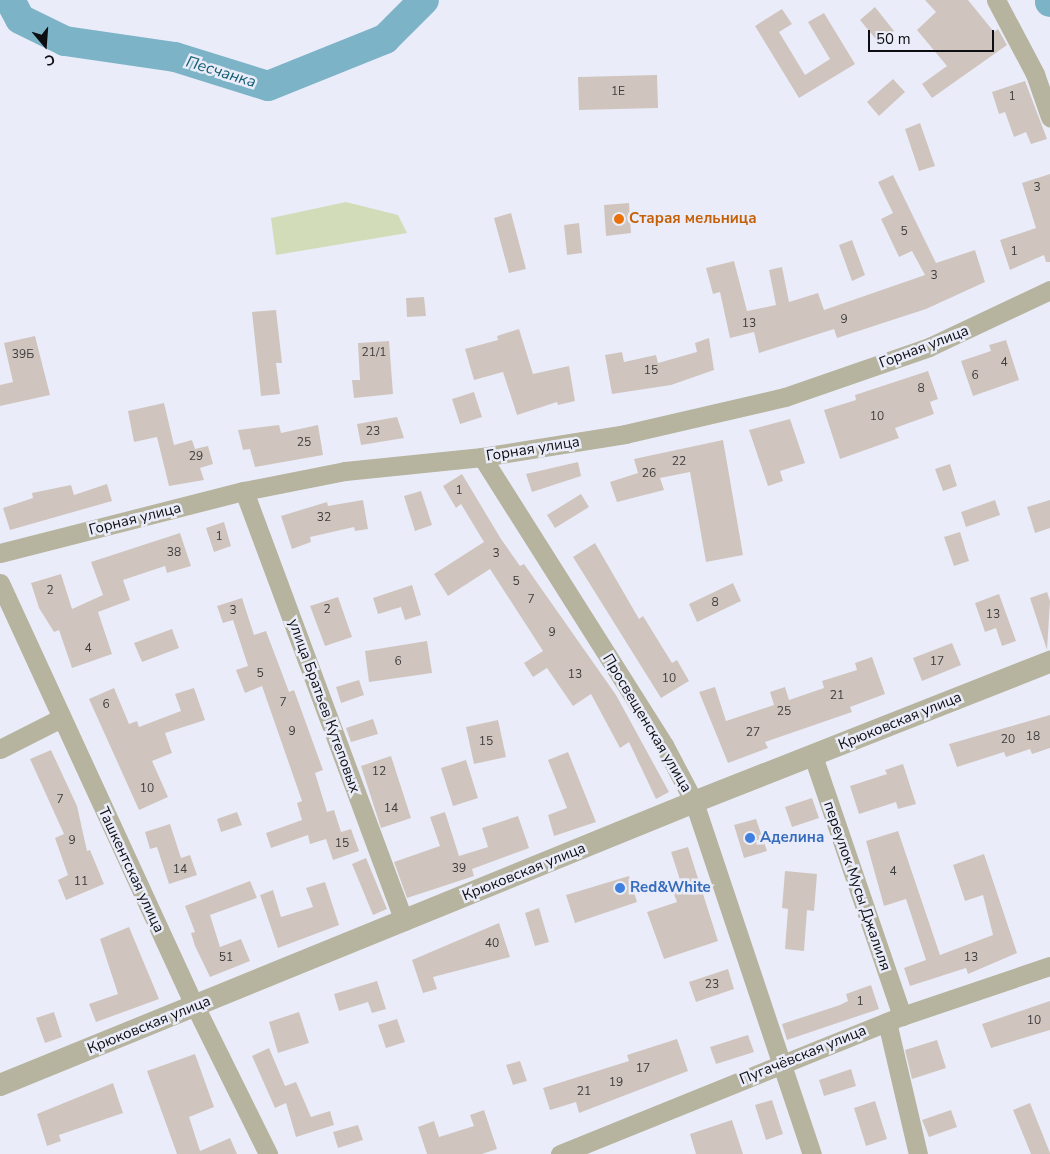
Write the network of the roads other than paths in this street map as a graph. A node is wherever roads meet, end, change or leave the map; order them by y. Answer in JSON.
{"nodes":[{"id":1,"x":996,"y":0,"type":"edge"},
{"id":2,"x":1050,"y":117,"type":"edge"},
{"id":3,"x":1050,"y":290,"type":"edge"},
{"id":4,"x":482,"y":457,"type":"junction"},
{"id":5,"x":244,"y":491,"type":"junction"},
{"id":6,"x":0,"y":553,"type":"edge"},
{"id":7,"x":0,"y":582,"type":"edge"},
{"id":8,"x":1050,"y":662,"type":"edge"},
{"id":9,"x":61,"y":718,"type":"junction"},
{"id":10,"x":0,"y":749,"type":"edge"},
{"id":11,"x":813,"y":756,"type":"junction"},
{"id":12,"x":694,"y":802,"type":"junction"},
{"id":13,"x":404,"y":921,"type":"junction"},
{"id":14,"x":1050,"y":966,"type":"edge"},
{"id":15,"x":195,"y":1006,"type":"junction"},
{"id":16,"x":895,"y":1019,"type":"junction"},
{"id":17,"x":779,"y":1064,"type":"junction"},
{"id":18,"x":0,"y":1085,"type":"edge"},
{"id":19,"x":268,"y":1154,"type":"edge"},
{"id":20,"x":560,"y":1154,"type":"edge"},
{"id":21,"x":812,"y":1154,"type":"edge"},
{"id":22,"x":918,"y":1154,"type":"edge"}],
"edges":[{"from":1,"to":2,"type":"street"},
{"from":3,"to":4,"type":"street","name":"Горная улица"},
{"from":4,"to":5,"type":"street","name":"Горная улица"},
{"from":4,"to":12,"type":"street","name":"Просвещенская улица"},
{"from":5,"to":6,"type":"street","name":"Горная улица"},
{"from":5,"to":13,"type":"street","name":"улица Братьев Кутеповых"},
{"from":7,"to":9,"type":"street","name":"Ташкентская улица"},
{"from":8,"to":11,"type":"street","name":"Крюковская улица"},
{"from":9,"to":10,"type":"street"},
{"from":9,"to":15,"type":"street","name":"Ташкентская улица"},
{"from":11,"to":12,"type":"street","name":"Крюковская улица"},
{"from":11,"to":16,"type":"street","name":"переулок Мусы Джалиля"},
{"from":12,"to":13,"type":"street","name":"Крюковская улица"},
{"from":12,"to":17,"type":"street","name":"Просвещенская улица"},
{"from":13,"to":15,"type":"street","name":"Крюковская улица"},
{"from":14,"to":16,"type":"street","name":"Пугачёвская улица"},
{"from":15,"to":18,"type":"street","name":"Крюковская улица"},
{"from":15,"to":19,"type":"street","name":"Ташкентская улица"},
{"from":16,"to":17,"type":"street","name":"Пугачёвская улица"},
{"from":16,"to":22,"type":"street","name":"переулок Мусы Джалиля"},
{"from":17,"to":20,"type":"street","name":"Пугачёвская улица"},
{"from":17,"to":21,"type":"street","name":"Просвещенская улица"}]}
